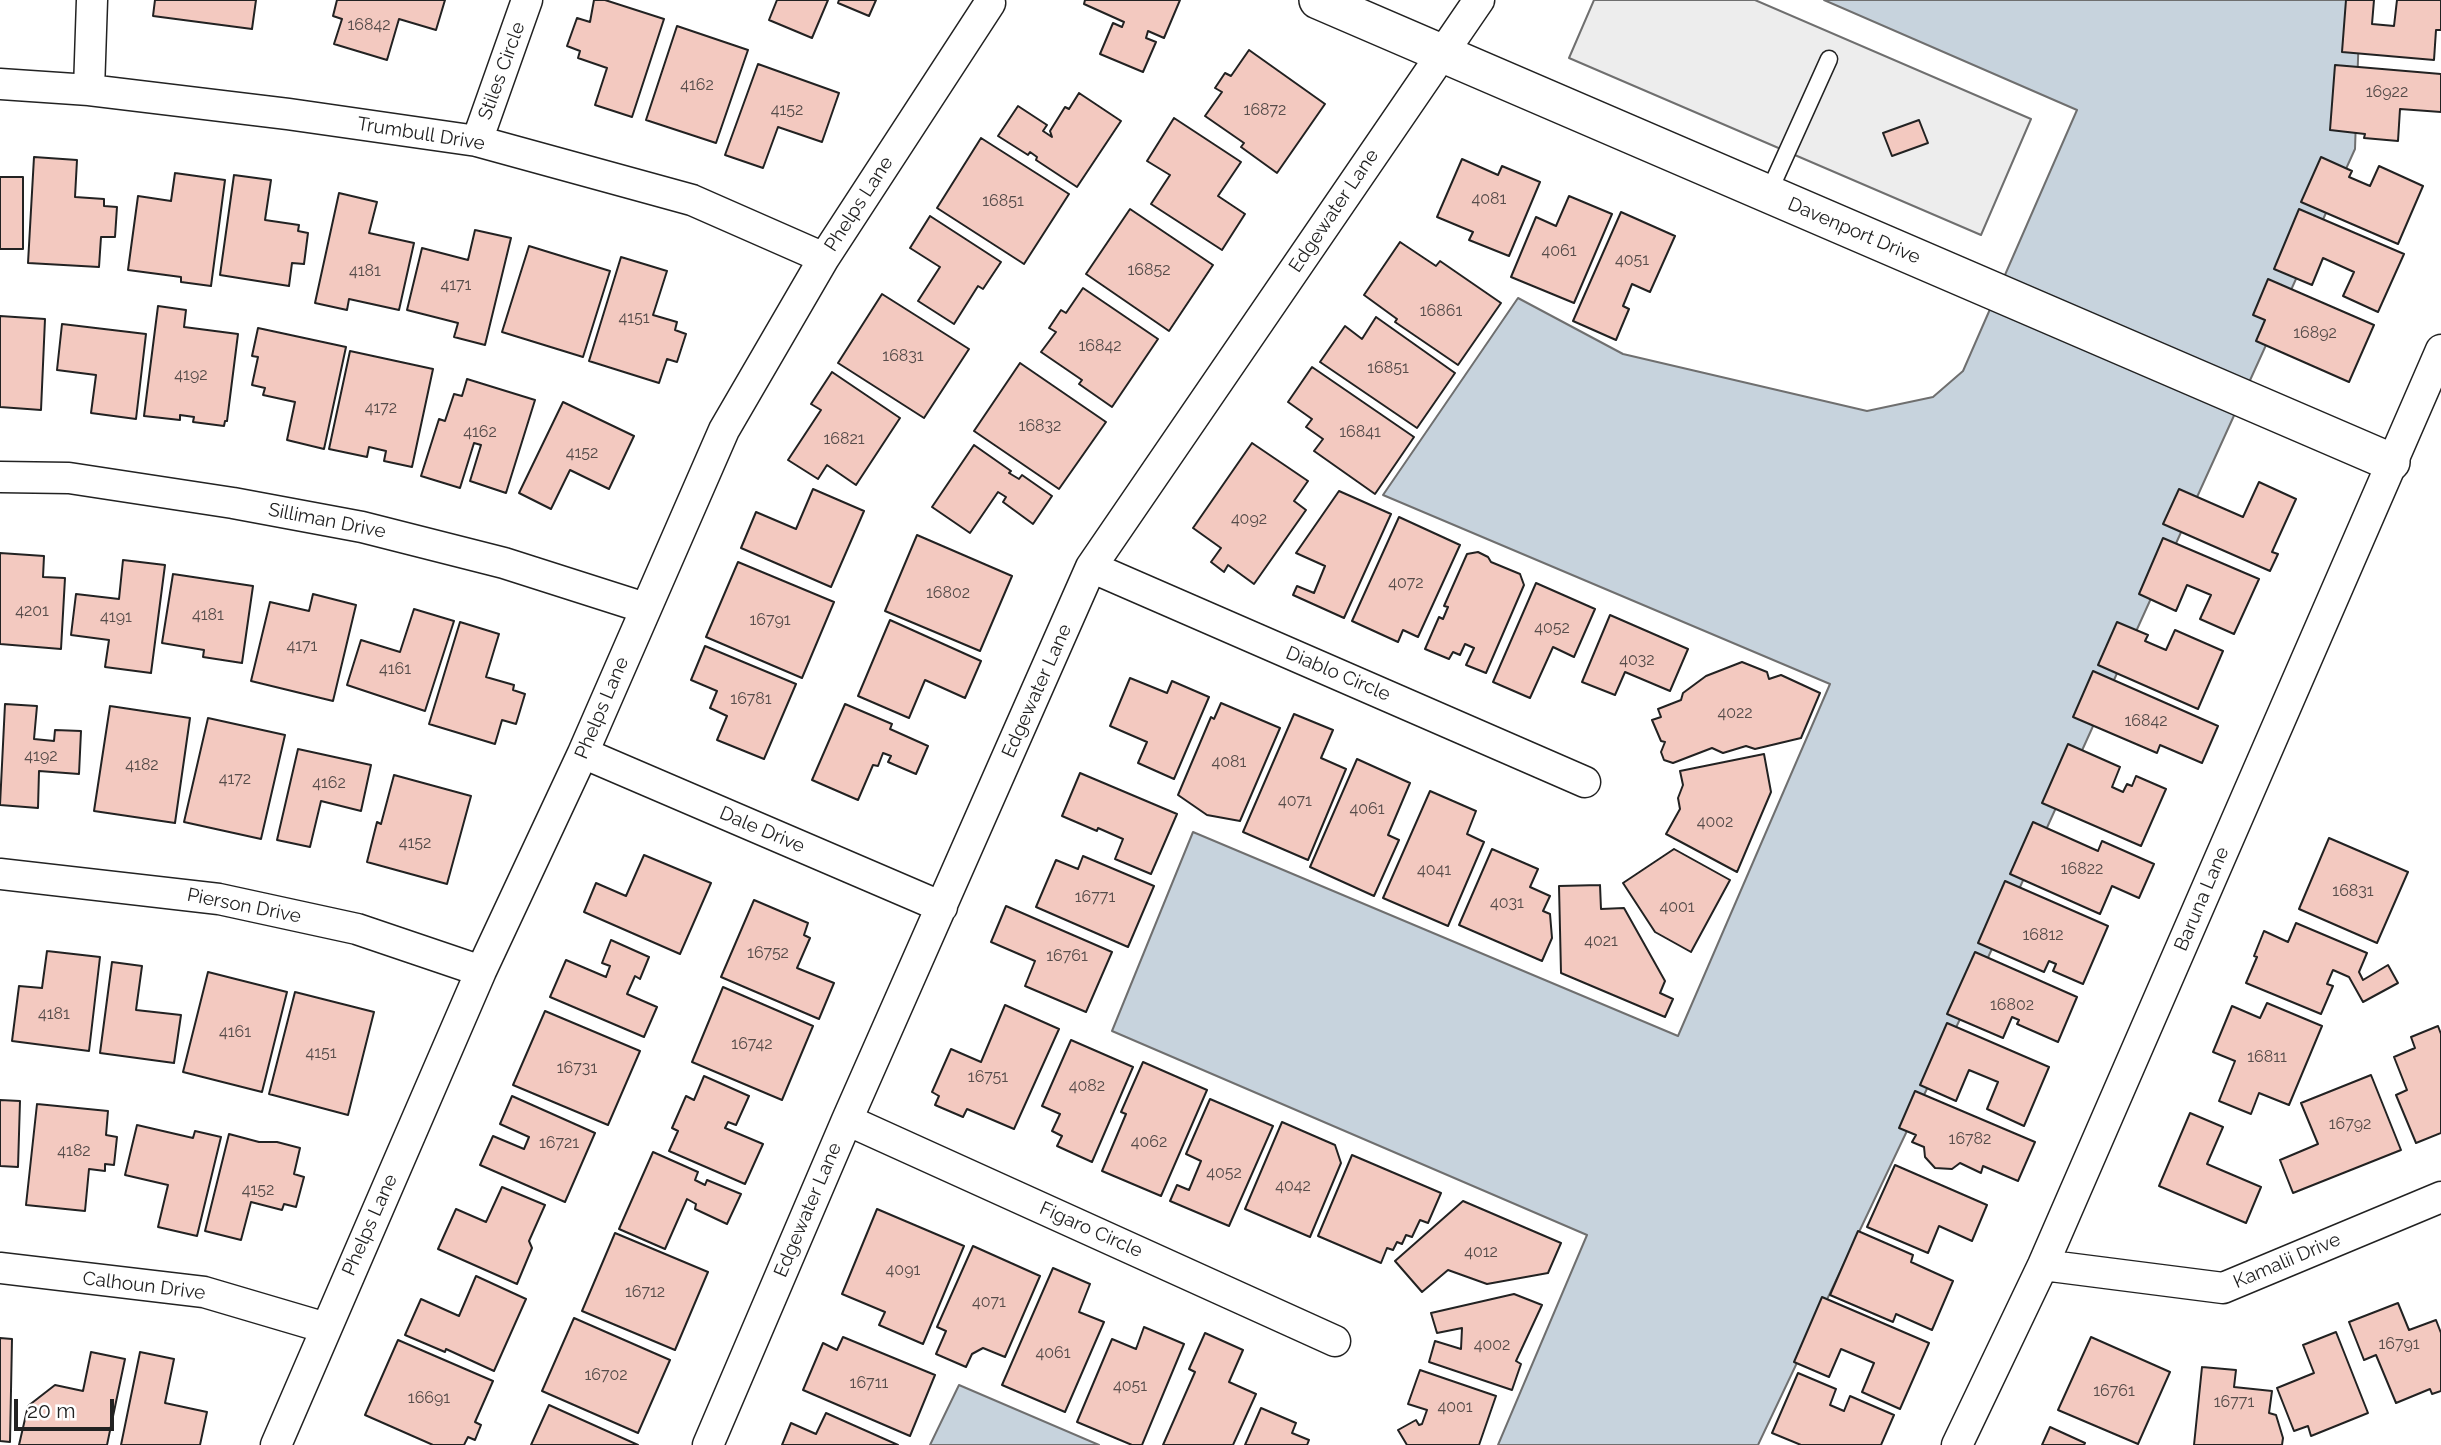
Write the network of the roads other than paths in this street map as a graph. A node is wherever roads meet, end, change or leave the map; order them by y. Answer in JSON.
{"nodes":[{"id":1,"x":92,"y":0,"type":"edge"},
{"id":2,"x":527,"y":0,"type":"edge"},
{"id":3,"x":1318,"y":0,"type":"edge"},
{"id":4,"x":1479,"y":0,"type":"edge"},
{"id":5,"x":990,"y":3,"type":"dead end"},
{"id":6,"x":1442,"y":53,"type":"junction"},
{"id":7,"x":1829,"y":59,"type":"dead end"},
{"id":8,"x":0,"y":84,"type":"edge"},
{"id":9,"x":89,"y":90,"type":"junction"},
{"id":10,"x":477,"y":141,"type":"junction"},
{"id":11,"x":1768,"y":194,"type":"junction"},
{"id":12,"x":824,"y":258,"type":"junction"},
{"id":13,"x":2441,"y":350,"type":"edge"},
{"id":14,"x":2391,"y":462,"type":"junction"},
{"id":15,"x":0,"y":477,"type":"edge"},
{"id":16,"x":1091,"y":567,"type":"junction"},
{"id":17,"x":645,"y":608,"type":"junction"},
{"id":18,"x":583,"y":753,"type":"junction"},
{"id":19,"x":1585,"y":782,"type":"dead end"},
{"id":20,"x":0,"y":874,"type":"edge"},
{"id":21,"x":942,"y":907,"type":"junction"},
{"id":22,"x":481,"y":971,"type":"junction"},
{"id":23,"x":847,"y":1120,"type":"junction"},
{"id":24,"x":2441,"y":1196,"type":"edge"},
{"id":25,"x":2043,"y":1265,"type":"junction"},
{"id":26,"x":0,"y":1268,"type":"edge"},
{"id":27,"x":326,"y":1328,"type":"junction"},
{"id":28,"x":1335,"y":1341,"type":"dead end"},
{"id":29,"x":275,"y":1445,"type":"edge"},
{"id":30,"x":708,"y":1445,"type":"edge"},
{"id":31,"x":1957,"y":1445,"type":"edge"}],
"edges":[{"from":1,"to":9,"type":"street"},
{"from":2,"to":10,"type":"street","name":"Stiles Circle"},
{"from":3,"to":6,"type":"street","name":"Davenport Drive"},
{"from":4,"to":6,"type":"street","name":"Edgewater Lane"},
{"from":5,"to":12,"type":"street","name":"Phelps Lane"},
{"from":6,"to":11,"type":"street","name":"Davenport Drive"},
{"from":6,"to":16,"type":"street","name":"Edgewater Lane"},
{"from":7,"to":11,"type":"lane"},
{"from":8,"to":9,"type":"street","name":"Trumbull Drive"},
{"from":9,"to":10,"type":"street","name":"Trumbull Drive"},
{"from":10,"to":12,"type":"street","name":"Trumbull Drive"},
{"from":11,"to":14,"type":"street","name":"Davenport Drive"},
{"from":12,"to":17,"type":"street","name":"Phelps Lane"},
{"from":13,"to":14,"type":"street","name":"Baruna Lane"},
{"from":14,"to":25,"type":"street","name":"Baruna Lane"},
{"from":15,"to":17,"type":"street","name":"Silliman Drive"},
{"from":16,"to":19,"type":"street","name":"Diablo Circle"},
{"from":16,"to":21,"type":"street","name":"Edgewater Lane"},
{"from":17,"to":18,"type":"street","name":"Phelps Lane"},
{"from":18,"to":21,"type":"street","name":"Dale Drive"},
{"from":18,"to":22,"type":"street","name":"Phelps Lane"},
{"from":20,"to":22,"type":"street","name":"Pierson Drive"},
{"from":21,"to":23,"type":"street","name":"Edgewater Lane"},
{"from":22,"to":27,"type":"street","name":"Phelps Lane"},
{"from":23,"to":28,"type":"street","name":"Figaro Circle"},
{"from":23,"to":30,"type":"street","name":"Edgewater Lane"},
{"from":24,"to":25,"type":"street","name":"Kamalii Drive"},
{"from":25,"to":31,"type":"street","name":"Baruna Lane"},
{"from":26,"to":27,"type":"street","name":"Calhoun Drive"},
{"from":27,"to":29,"type":"street","name":"Phelps Lane"}]}
